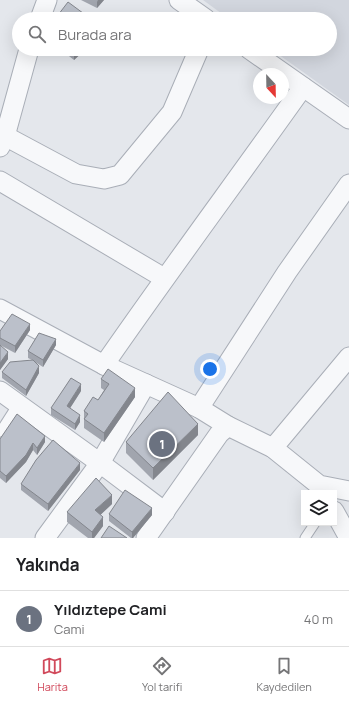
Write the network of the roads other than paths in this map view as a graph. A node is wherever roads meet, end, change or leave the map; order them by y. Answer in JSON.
{"nodes":[{"id":1,"x":47,"y":0,"type":"edge"},
{"id":2,"x":179,"y":0,"type":"edge"},
{"id":3,"x":43,"y":12,"type":"edge"},
{"id":4,"x":196,"y":12,"type":"edge"},
{"id":5,"x":27,"y":56,"type":"edge"},
{"id":6,"x":196,"y":56,"type":"edge"},
{"id":7,"x":259,"y":56,"type":"edge"},
{"id":8,"x":303,"y":87,"type":"junction"},
{"id":9,"x":349,"y":119,"type":"edge"},
{"id":10,"x":3,"y":134,"type":"edge"},
{"id":11,"x":0,"y":181,"type":"edge"},
{"id":12,"x":349,"y":184,"type":"edge"},
{"id":13,"x":164,"y":278,"type":"junction"},
{"id":14,"x":0,"y":309,"type":"edge"},
{"id":15,"x":349,"y":357,"type":"edge"},
{"id":16,"x":104,"y":364,"type":"junction"},
{"id":17,"x":146,"y":384,"type":"junction"},
{"id":18,"x":0,"y":391,"type":"edge"},
{"id":19,"x":18,"y":404,"type":"junction"},
{"id":20,"x":199,"y":408,"type":"junction"},
{"id":21,"x":228,"y":426,"type":"junction"},
{"id":22,"x":0,"y":432,"type":"edge"},
{"id":23,"x":273,"y":448,"type":"junction"},
{"id":24,"x":100,"y":462,"type":"junction"},
{"id":25,"x":322,"y":489,"type":"edge"},
{"id":26,"x":349,"y":491,"type":"edge"},
{"id":27,"x":165,"y":512,"type":"junction"},
{"id":28,"x":337,"y":517,"type":"edge"},
{"id":29,"x":313,"y":526,"type":"edge"},
{"id":30,"x":46,"y":538,"type":"edge"},
{"id":31,"x":146,"y":538,"type":"edge"},
{"id":32,"x":305,"y":538,"type":"edge"},
{"id":33,"x":349,"y":538,"type":"edge"}],
"edges":[{"from":1,"to":3,"type":"street"},
{"from":2,"to":4,"type":"street"},
{"from":5,"to":10,"type":"street"},
{"from":6,"to":10,"type":"street"},
{"from":7,"to":8,"type":"street"},
{"from":8,"to":9,"type":"street"},
{"from":8,"to":13,"type":"street"},
{"from":11,"to":13,"type":"street"},
{"from":12,"to":20,"type":"street"},
{"from":13,"to":16,"type":"street"},
{"from":14,"to":16,"type":"street"},
{"from":15,"to":23,"type":"street"},
{"from":16,"to":17,"type":"street"},
{"from":17,"to":20,"type":"street"},
{"from":17,"to":24,"type":"street"},
{"from":18,"to":19,"type":"street"},
{"from":19,"to":22,"type":"lane"},
{"from":19,"to":24,"type":"street"},
{"from":20,"to":21,"type":"street"},
{"from":21,"to":23,"type":"street"},
{"from":21,"to":27,"type":"street"},
{"from":23,"to":25,"type":"street"},
{"from":24,"to":27,"type":"street"},
{"from":24,"to":30,"type":"street"},
{"from":25,"to":26,"type":"street"},
{"from":27,"to":31,"type":"street"},
{"from":28,"to":33,"type":"street"},
{"from":29,"to":32,"type":"lane"}]}
